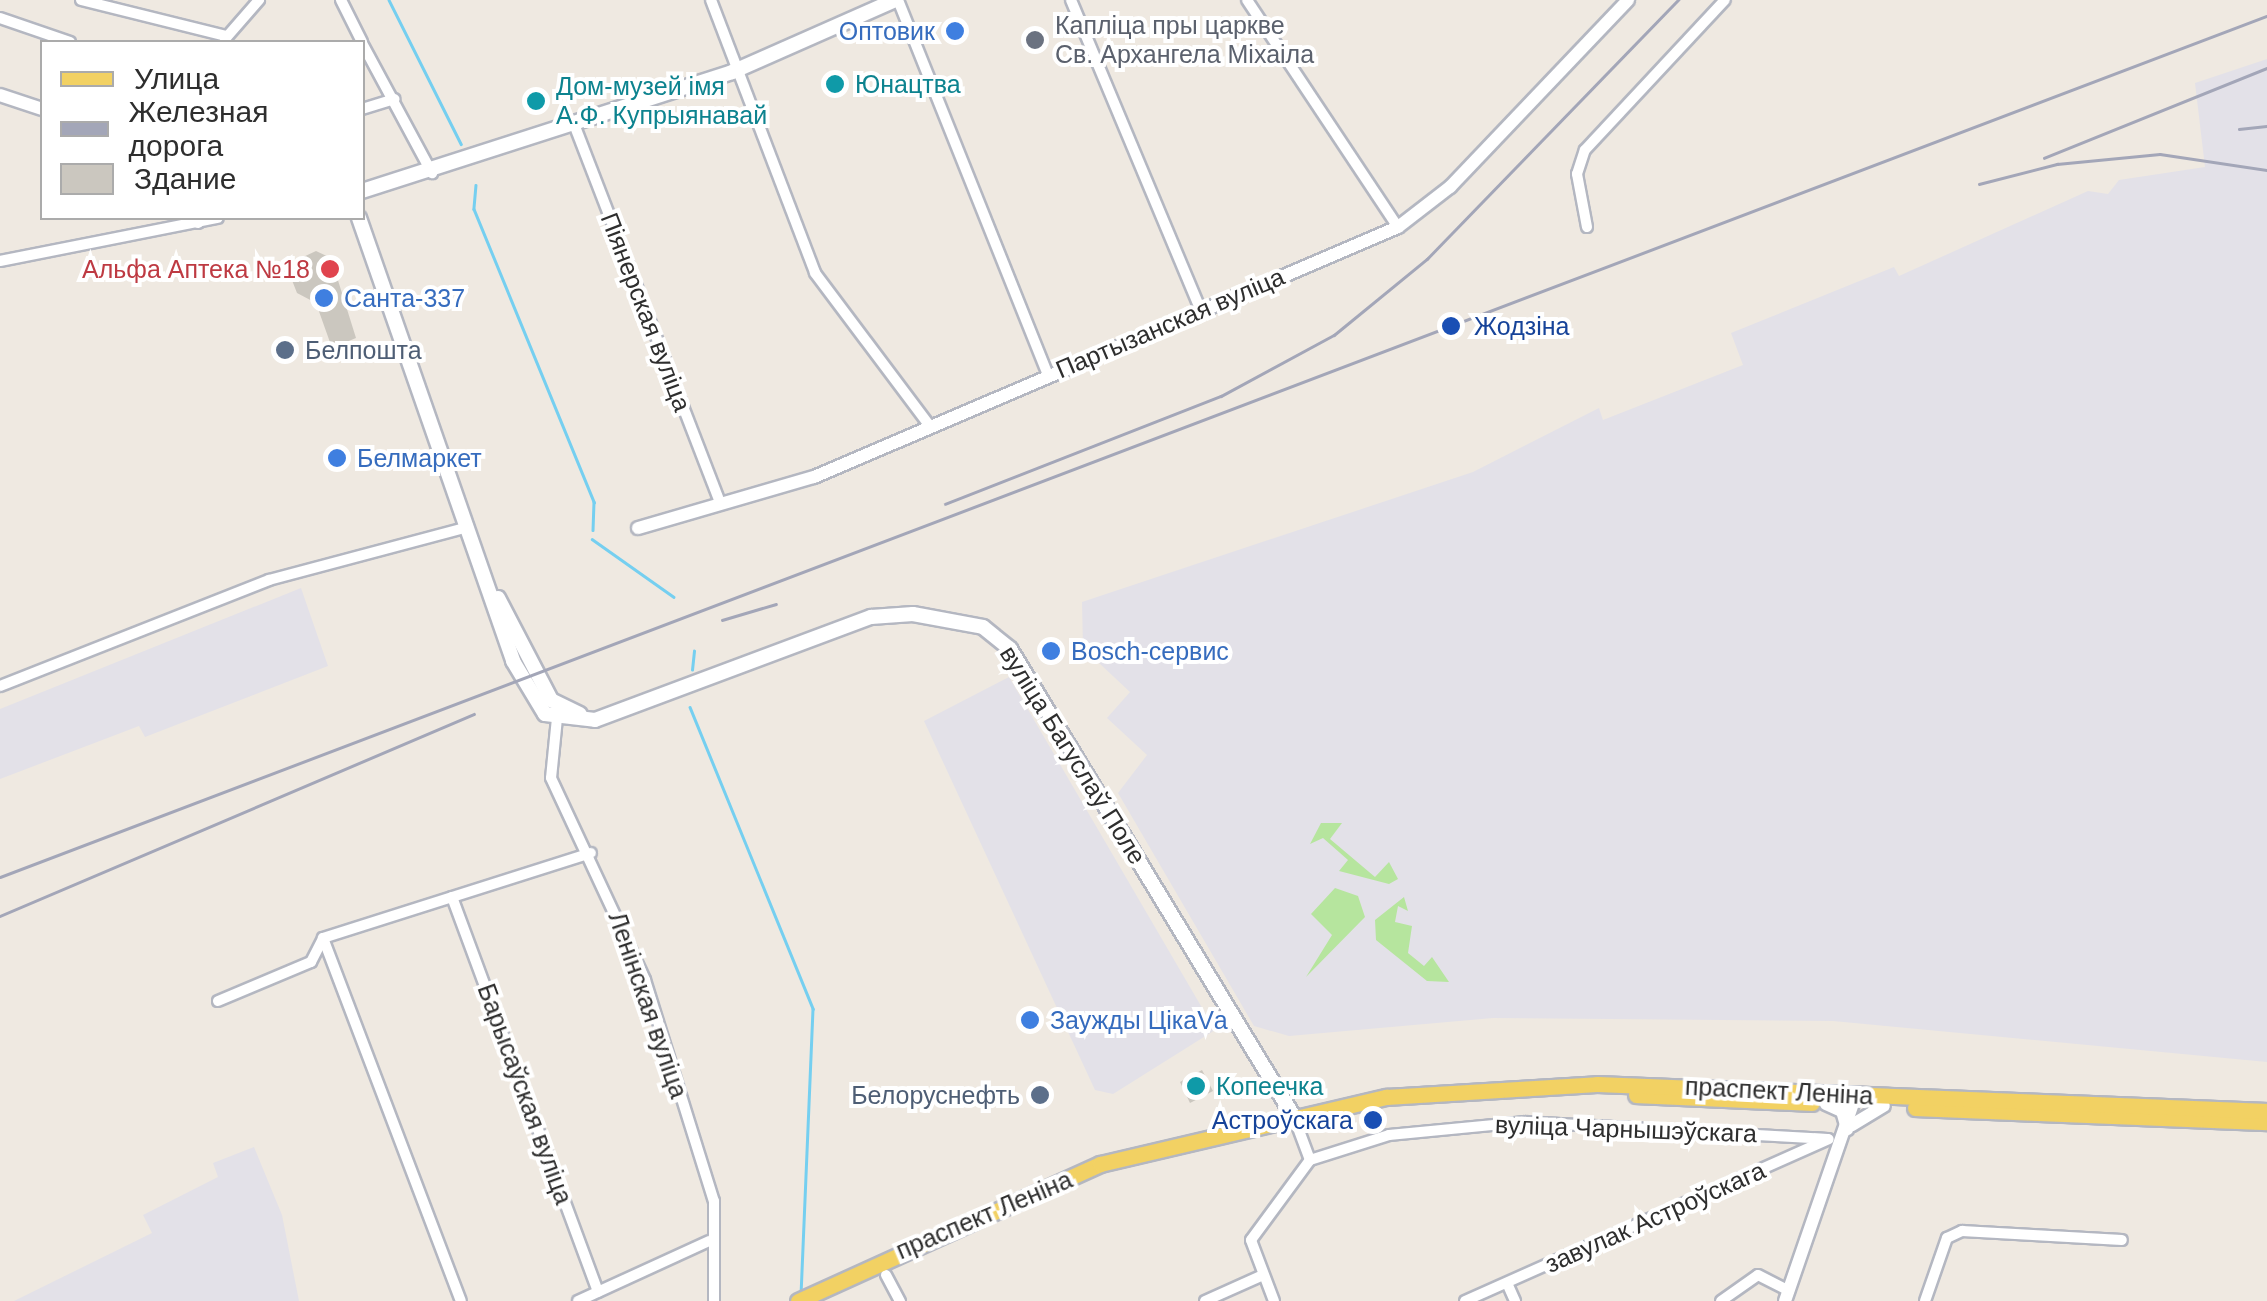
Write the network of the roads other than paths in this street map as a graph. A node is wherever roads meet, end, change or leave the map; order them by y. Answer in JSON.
{"nodes":[{"id":1,"x":80,"y":0,"type":"edge"},
{"id":2,"x":260,"y":0,"type":"edge"},
{"id":3,"x":341,"y":0,"type":"edge"},
{"id":4,"x":711,"y":0,"type":"edge"},
{"id":5,"x":897,"y":0,"type":"edge"},
{"id":6,"x":1070,"y":0,"type":"edge"},
{"id":7,"x":1247,"y":0,"type":"edge"},
{"id":8,"x":1628,"y":0,"type":"edge"},
{"id":9,"x":1725,"y":0,"type":"edge"},
{"id":10,"x":0,"y":18,"type":"edge"},
{"id":11,"x":224,"y":39,"type":"edge"},
{"id":12,"x":64,"y":40,"type":"edge"},
{"id":13,"x":361,"y":40,"type":"edge"},
{"id":14,"x":365,"y":48,"type":"edge"},
{"id":15,"x":732,"y":72,"type":"junction"},
{"id":16,"x":0,"y":95,"type":"edge"},
{"id":17,"x":395,"y":99,"type":"junction"},
{"id":18,"x":365,"y":108,"type":"edge"},
{"id":19,"x":40,"y":109,"type":"edge"},
{"id":20,"x":574,"y":124,"type":"junction"},
{"id":21,"x":432,"y":174,"type":"junction"},
{"id":22,"x":365,"y":190,"type":"edge"},
{"id":23,"x":198,"y":220,"type":"edge"},
{"id":24,"x":361,"y":220,"type":"edge"},
{"id":25,"x":1398,"y":227,"type":"junction"},
{"id":26,"x":1587,"y":228,"type":"dead end"},
{"id":27,"x":0,"y":261,"type":"edge"},
{"id":28,"x":1200,"y":308,"type":"junction"},
{"id":29,"x":1048,"y":374,"type":"junction"},
{"id":30,"x":928,"y":425,"type":"junction"},
{"id":31,"x":718,"y":498,"type":"junction"},
{"id":32,"x":468,"y":527,"type":"junction"},
{"id":33,"x":638,"y":528,"type":"dead end"},
{"id":34,"x":484,"y":574,"type":"junction"},
{"id":35,"x":0,"y":686,"type":"edge"},
{"id":36,"x":616,"y":711,"type":"junction"},
{"id":37,"x":557,"y":718,"type":"junction"},
{"id":38,"x":591,"y":853,"type":"junction"},
{"id":39,"x":452,"y":897,"type":"junction"},
{"id":40,"x":323,"y":938,"type":"junction"},
{"id":41,"x":218,"y":1001,"type":"dead end"},
{"id":42,"x":1854,"y":1100,"type":"junction"},
{"id":43,"x":1826,"y":1104,"type":"junction"},
{"id":44,"x":1884,"y":1106,"type":"junction"},
{"id":45,"x":2267,"y":1111,"type":"edge"},
{"id":46,"x":1294,"y":1117,"type":"junction"},
{"id":47,"x":2267,"y":1122,"type":"edge"},
{"id":48,"x":1848,"y":1132,"type":"junction"},
{"id":49,"x":1828,"y":1139,"type":"junction"},
{"id":50,"x":1844,"y":1148,"type":"junction"},
{"id":51,"x":1310,"y":1160,"type":"junction"},
{"id":52,"x":2122,"y":1240,"type":"dead end"},
{"id":53,"x":709,"y":1241,"type":"junction"},
{"id":54,"x":886,"y":1275,"type":"dead end"},
{"id":55,"x":1263,"y":1275,"type":"junction"},
{"id":56,"x":1507,"y":1283,"type":"junction"},
{"id":57,"x":598,"y":1292,"type":"junction"},
{"id":58,"x":1787,"y":1296,"type":"edge"},
{"id":59,"x":461,"y":1301,"type":"edge"},
{"id":60,"x":578,"y":1301,"type":"edge"},
{"id":61,"x":714,"y":1301,"type":"edge"},
{"id":62,"x":798,"y":1301,"type":"edge"},
{"id":63,"x":900,"y":1301,"type":"edge"},
{"id":64,"x":1206,"y":1301,"type":"edge"},
{"id":65,"x":1274,"y":1301,"type":"edge"},
{"id":66,"x":1465,"y":1301,"type":"edge"},
{"id":67,"x":1516,"y":1301,"type":"edge"},
{"id":68,"x":1721,"y":1301,"type":"edge"},
{"id":69,"x":1926,"y":1301,"type":"edge"}],
"edges":[{"from":1,"to":11,"type":"street"},
{"from":2,"to":11,"type":"street"},
{"from":3,"to":13,"type":"street"},
{"from":4,"to":15,"type":"street"},
{"from":5,"to":15,"type":"main road"},
{"from":5,"to":29,"type":"street"},
{"from":6,"to":28,"type":"street"},
{"from":7,"to":25,"type":"street"},
{"from":8,"to":25,"type":"street","name":"Партызанская вуліца"},
{"from":9,"to":26,"type":"street"},
{"from":10,"to":12,"type":"street"},
{"from":14,"to":17,"type":"street"},
{"from":15,"to":20,"type":"main road"},
{"from":15,"to":30,"type":"street"},
{"from":16,"to":19,"type":"street"},
{"from":17,"to":18,"type":"street"},
{"from":17,"to":21,"type":"street"},
{"from":20,"to":21,"type":"main road"},
{"from":20,"to":31,"type":"street","name":"Піянерская вуліца"},
{"from":21,"to":22,"type":"main road"},
{"from":23,"to":27,"type":"street"},
{"from":24,"to":32,"type":"main road","name":"вуліца Багуслаў Поле"},
{"from":25,"to":28,"type":"street","name":"Партызанская вуліца"},
{"from":28,"to":29,"type":"street","name":"Партызанская вуліца"},
{"from":29,"to":30,"type":"street","name":"Партызанская вуліца"},
{"from":30,"to":31,"type":"street","name":"Партызанская вуліца"},
{"from":31,"to":33,"type":"street","name":"Партызанская вуліца"},
{"from":32,"to":34,"type":"main road","name":"вуліца Багуслаў Поле"},
{"from":32,"to":35,"type":"street"},
{"from":34,"to":36,"type":"main road","name":"вуліца Багуслаў Поле"},
{"from":34,"to":37,"type":"main road","name":"вуліца Багуслаў Поле"},
{"from":36,"to":37,"type":"main road","name":"вуліца Багуслаў Поле"},
{"from":36,"to":46,"type":"main road","name":"вуліца Багуслаў Поле"},
{"from":37,"to":38,"type":"street","name":"Ленінская вуліца"},
{"from":38,"to":39,"type":"street"},
{"from":38,"to":53,"type":"street","name":"Ленінская вуліца"},
{"from":39,"to":40,"type":"street"},
{"from":39,"to":57,"type":"street","name":"Барысаўская вуліца"},
{"from":40,"to":41,"type":"street"},
{"from":40,"to":59,"type":"street"},
{"from":42,"to":43,"type":"main road","name":"праспект Леніна"},
{"from":42,"to":44,"type":"main road","name":"праспект Леніна"},
{"from":42,"to":45,"type":"main road","name":"праспект Леніна"},
{"from":42,"to":46,"type":"main road","name":"праспект Леніна"},
{"from":42,"to":48,"type":"street"},
{"from":43,"to":46,"type":"main road","name":"праспект Леніна"},
{"from":43,"to":48,"type":"street"},
{"from":44,"to":47,"type":"main road","name":"праспект Леніна"},
{"from":44,"to":48,"type":"street"},
{"from":46,"to":51,"type":"street"},
{"from":46,"to":62,"type":"main road","name":"праспект Леніна"},
{"from":48,"to":50,"type":"street"},
{"from":49,"to":50,"type":"street"},
{"from":49,"to":51,"type":"street","name":"вуліца Чарнышэўскага"},
{"from":49,"to":56,"type":"street","name":"завулак Астроўскага"},
{"from":50,"to":58,"type":"street"},
{"from":51,"to":55,"type":"street"},
{"from":52,"to":69,"type":"street"},
{"from":53,"to":57,"type":"street"},
{"from":53,"to":61,"type":"street","name":"Ленінская вуліца"},
{"from":54,"to":63,"type":"street"},
{"from":55,"to":64,"type":"street"},
{"from":55,"to":65,"type":"street"},
{"from":56,"to":66,"type":"street","name":"завулак Астроўскага"},
{"from":56,"to":67,"type":"street"},
{"from":57,"to":60,"type":"street"},
{"from":58,"to":68,"type":"street"}]}
